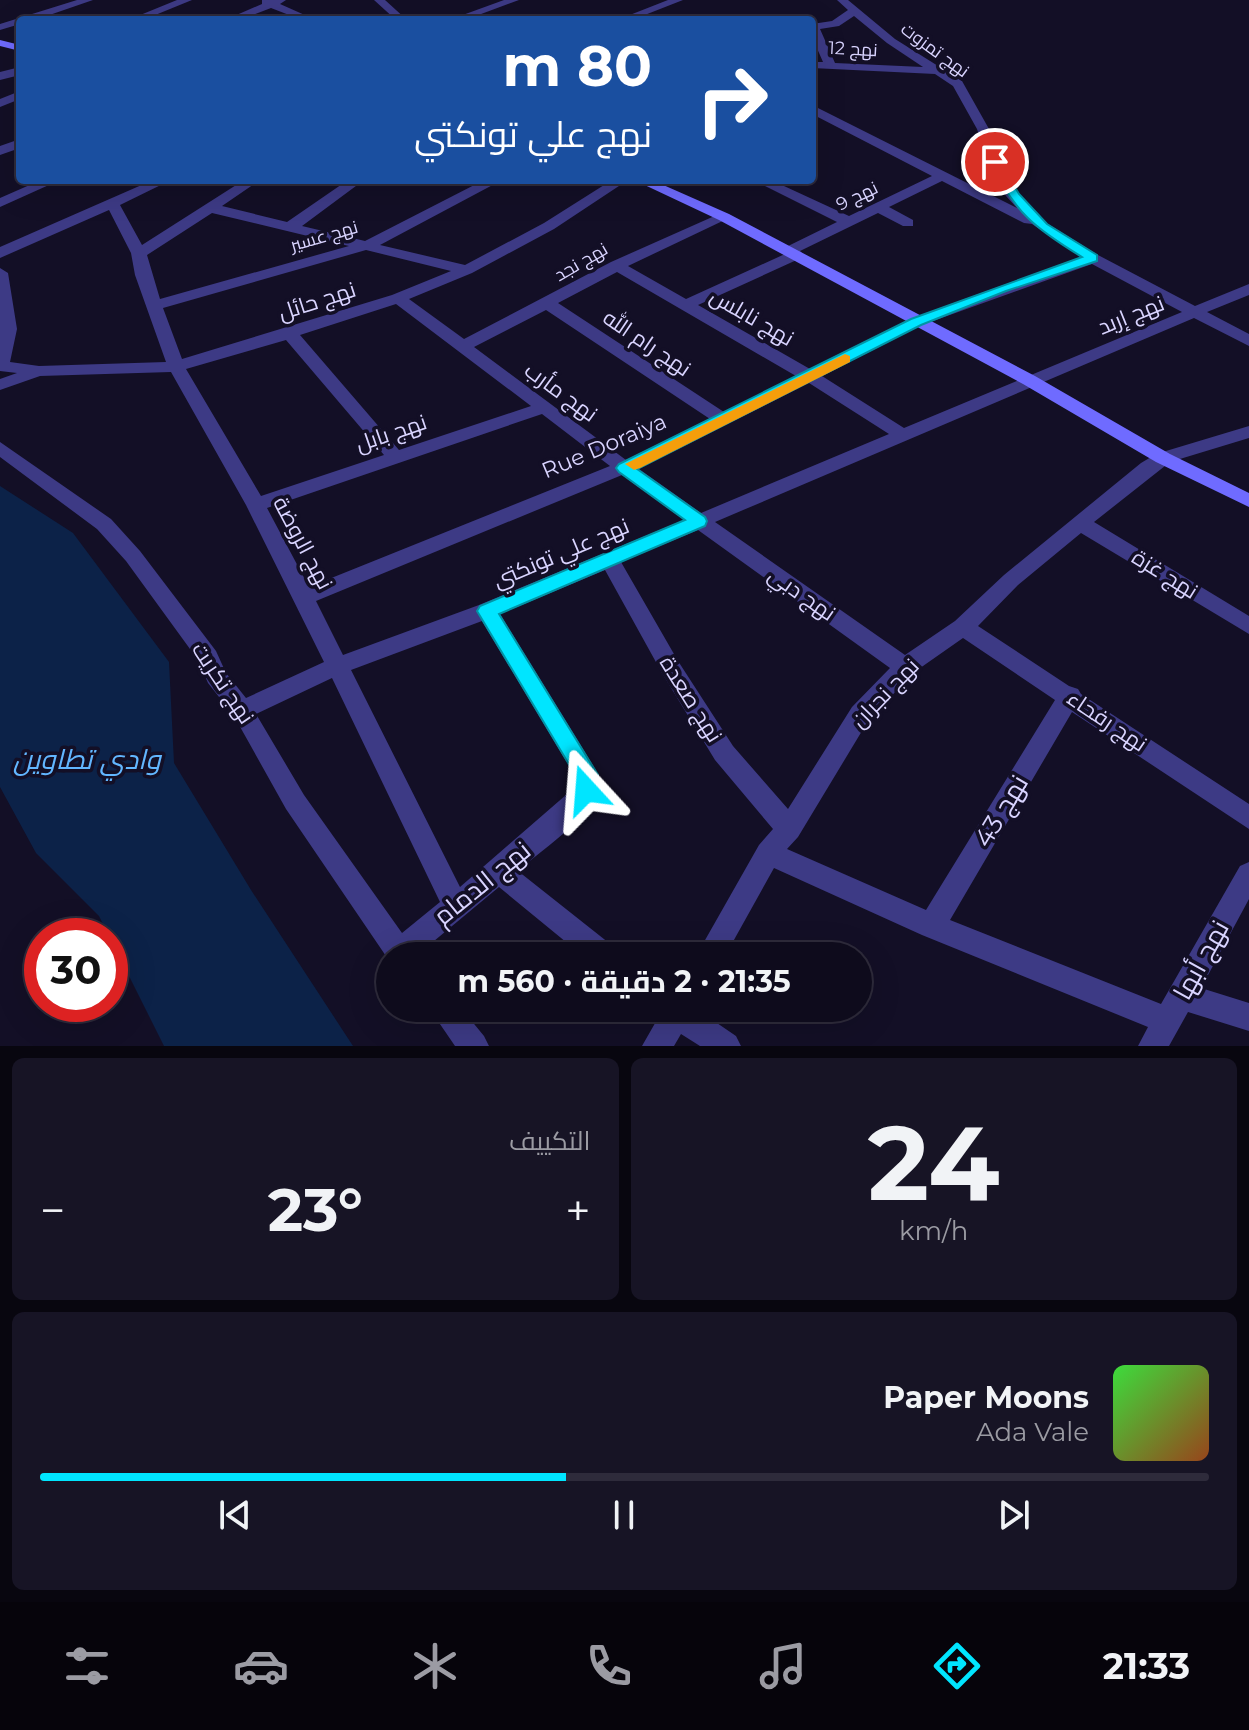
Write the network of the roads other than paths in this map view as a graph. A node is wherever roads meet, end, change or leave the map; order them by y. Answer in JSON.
{"nodes":[{"id":1,"x":88,"y":0,"type":"edge"},
{"id":2,"x":187,"y":0,"type":"edge"},
{"id":3,"x":379,"y":0,"type":"edge"},
{"id":4,"x":678,"y":0,"type":"edge"},
{"id":5,"x":842,"y":0,"type":"edge"},
{"id":6,"x":271,"y":1,"type":"edge"},
{"id":7,"x":505,"y":1,"type":"edge"},
{"id":8,"x":641,"y":8,"type":"junction"},
{"id":9,"x":854,"y":11,"type":"junction"},
{"id":10,"x":38,"y":16,"type":"edge"},
{"id":11,"x":144,"y":16,"type":"edge"},
{"id":12,"x":239,"y":16,"type":"edge"},
{"id":13,"x":303,"y":16,"type":"edge"},
{"id":14,"x":397,"y":16,"type":"edge"},
{"id":15,"x":465,"y":16,"type":"edge"},
{"id":16,"x":628,"y":16,"type":"edge"},
{"id":17,"x":656,"y":16,"type":"edge"},
{"id":18,"x":816,"y":27,"type":"edge"},
{"id":19,"x":816,"y":34,"type":"edge"},
{"id":20,"x":816,"y":65,"type":"edge"},
{"id":21,"x":831,"y":66,"type":"junction"},
{"id":22,"x":940,"y":71,"type":"junction"},
{"id":23,"x":816,"y":111,"type":"edge"},
{"id":24,"x":942,"y":176,"type":"junction"},
{"id":25,"x":44,"y":184,"type":"edge"},
{"id":26,"x":156,"y":184,"type":"edge"},
{"id":27,"x":247,"y":184,"type":"edge"},
{"id":28,"x":351,"y":184,"type":"edge"},
{"id":29,"x":487,"y":184,"type":"edge"},
{"id":30,"x":615,"y":184,"type":"edge"},
{"id":31,"x":654,"y":184,"type":"edge"},
{"id":32,"x":768,"y":184,"type":"edge"},
{"id":33,"x":0,"y":203,"type":"edge"},
{"id":34,"x":113,"y":204,"type":"junction"},
{"id":35,"x":877,"y":207,"type":"junction"},
{"id":36,"x":211,"y":208,"type":"junction"},
{"id":37,"x":724,"y":217,"type":"junction"},
{"id":38,"x":847,"y":221,"type":"junction"},
{"id":39,"x":908,"y":223,"type":"dead end"},
{"id":40,"x":290,"y":227,"type":"junction"},
{"id":41,"x":1043,"y":227,"type":"junction"},
{"id":42,"x":368,"y":245,"type":"junction"},
{"id":43,"x":0,"y":253,"type":"edge"},
{"id":44,"x":139,"y":253,"type":"junction"},
{"id":45,"x":792,"y":253,"type":"junction"},
{"id":46,"x":1093,"y":258,"type":"junction"},
{"id":47,"x":616,"y":265,"type":"junction"},
{"id":48,"x":467,"y":270,"type":"junction"},
{"id":49,"x":0,"y":273,"type":"edge"},
{"id":50,"x":1249,"y":289,"type":"edge"},
{"id":51,"x":398,"y":298,"type":"junction"},
{"id":52,"x":548,"y":304,"type":"junction"},
{"id":53,"x":687,"y":304,"type":"junction"},
{"id":54,"x":154,"y":306,"type":"junction"},
{"id":55,"x":1195,"y":312,"type":"junction"},
{"id":56,"x":916,"y":322,"type":"junction"},
{"id":57,"x":289,"y":333,"type":"junction"},
{"id":58,"x":1249,"y":341,"type":"edge"},
{"id":59,"x":461,"y":347,"type":"junction"},
{"id":60,"x":1,"y":366,"type":"edge"},
{"id":61,"x":176,"y":366,"type":"junction"},
{"id":62,"x":39,"y":371,"type":"junction"},
{"id":63,"x":811,"y":377,"type":"junction"},
{"id":64,"x":1029,"y":380,"type":"junction"},
{"id":65,"x":0,"y":385,"type":"edge"},
{"id":66,"x":543,"y":408,"type":"junction"},
{"id":67,"x":721,"y":418,"type":"junction"},
{"id":68,"x":1249,"y":432,"type":"edge"},
{"id":69,"x":904,"y":435,"type":"junction"},
{"id":70,"x":0,"y":448,"type":"edge"},
{"id":71,"x":395,"y":457,"type":"junction"},
{"id":72,"x":1163,"y":458,"type":"junction"},
{"id":73,"x":625,"y":468,"type":"junction"},
{"id":74,"x":1249,"y":501,"type":"edge"},
{"id":75,"x":256,"y":505,"type":"junction"},
{"id":76,"x":698,"y":521,"type":"junction"},
{"id":77,"x":1080,"y":523,"type":"junction"},
{"id":78,"x":609,"y":559,"type":"junction"},
{"id":79,"x":304,"y":598,"type":"junction"},
{"id":80,"x":487,"y":611,"type":"junction"},
{"id":81,"x":1249,"y":626,"type":"edge"},
{"id":82,"x":963,"y":627,"type":"junction"},
{"id":83,"x":339,"y":665,"type":"junction"},
{"id":84,"x":905,"y":667,"type":"junction"},
{"id":85,"x":1070,"y":695,"type":"junction"},
{"id":86,"x":242,"y":710,"type":"junction"},
{"id":87,"x":1249,"y":818,"type":"edge"},
{"id":88,"x":789,"y":829,"type":"junction"},
{"id":89,"x":768,"y":853,"type":"junction"},
{"id":90,"x":499,"y":871,"type":"junction"},
{"id":91,"x":1249,"y":874,"type":"edge"},
{"id":92,"x":455,"y":905,"type":"junction"},
{"id":93,"x":932,"y":926,"type":"junction"},
{"id":94,"x":392,"y":942,"type":"edge"},
{"id":95,"x":413,"y":942,"type":"edge"},
{"id":96,"x":587,"y":942,"type":"edge"},
{"id":97,"x":718,"y":942,"type":"edge"},
{"id":98,"x":1174,"y":1009,"type":"junction"},
{"id":99,"x":1249,"y":1017,"type":"edge"},
{"id":100,"x":454,"y":1022,"type":"edge"},
{"id":101,"x":669,"y":1022,"type":"edge"},
{"id":102,"x":692,"y":1022,"type":"edge"},
{"id":103,"x":474,"y":1046,"type":"edge"},
{"id":104,"x":657,"y":1046,"type":"edge"},
{"id":105,"x":726,"y":1046,"type":"edge"},
{"id":106,"x":1153,"y":1046,"type":"edge"}],
"edges":[{"from":1,"to":10,"type":"street"},
{"from":2,"to":11,"type":"street"},
{"from":3,"to":14,"type":"street"},
{"from":4,"to":8,"type":"street"},
{"from":5,"to":9,"type":"street","name":"نهج تمزوت"},
{"from":6,"to":12,"type":"street"},
{"from":6,"to":13,"type":"street"},
{"from":7,"to":15,"type":"street"},
{"from":8,"to":16,"type":"street"},
{"from":8,"to":17,"type":"street"},
{"from":9,"to":18,"type":"street"},
{"from":9,"to":22,"type":"street","name":"نهج تمزوت"},
{"from":19,"to":21,"type":"street"},
{"from":20,"to":21,"type":"street","name":"نهج 12"},
{"from":21,"to":22,"type":"street","name":"نهج 12"},
{"from":22,"to":41,"type":"street","name":"نهج تمزوت"},
{"from":23,"to":24,"type":"street"},
{"from":24,"to":35,"type":"street","name":"نهج 9"},
{"from":24,"to":41,"type":"street"},
{"from":25,"to":33,"type":"street"},
{"from":26,"to":34,"type":"street"},
{"from":27,"to":36,"type":"street"},
{"from":28,"to":40,"type":"street"},
{"from":29,"to":42,"type":"street","name":"نهج عسير"},
{"from":30,"to":48,"type":"street","name":"نهج حائل"},
{"from":31,"to":37,"type":"main road"},
{"from":32,"to":38,"type":"street"},
{"from":34,"to":43,"type":"street"},
{"from":34,"to":44,"type":"street","name":"نهج الروضة"},
{"from":35,"to":38,"type":"street","name":"نهج 9"},
{"from":35,"to":39,"type":"street"},
{"from":36,"to":40,"type":"street"},
{"from":36,"to":44,"type":"street"},
{"from":37,"to":45,"type":"main road"},
{"from":37,"to":47,"type":"street","name":"نهج نجد"},
{"from":38,"to":45,"type":"street","name":"نهج 9"},
{"from":40,"to":42,"type":"street"},
{"from":41,"to":46,"type":"street","name":"نهج تمزوت"},
{"from":42,"to":48,"type":"street"},
{"from":42,"to":54,"type":"street","name":"نهج عسير"},
{"from":44,"to":54,"type":"street","name":"نهج الروضة"},
{"from":45,"to":53,"type":"street","name":"نهج 9"},
{"from":45,"to":56,"type":"main road"},
{"from":46,"to":55,"type":"street","name":"نهج تمزوت"},
{"from":46,"to":56,"type":"street","name":"Rue Doraiya"},
{"from":47,"to":52,"type":"street","name":"نهج نجد"},
{"from":47,"to":53,"type":"street","name":"نهج نابلس"},
{"from":48,"to":51,"type":"street","name":"نهج حائل"},
{"from":49,"to":60,"type":"street"},
{"from":50,"to":55,"type":"street","name":"نهج إربد"},
{"from":51,"to":57,"type":"street","name":"نهج حائل"},
{"from":51,"to":59,"type":"street","name":"نهج مأرب"},
{"from":52,"to":59,"type":"street","name":"نهج نجد"},
{"from":52,"to":67,"type":"street","name":"نهج رام الله"},
{"from":53,"to":63,"type":"street","name":"نهج نابلس"},
{"from":54,"to":61,"type":"street","name":"نهج الروضة"},
{"from":55,"to":58,"type":"street","name":"نهج تمزوت"},
{"from":55,"to":64,"type":"street","name":"نهج إربد"},
{"from":56,"to":63,"type":"street","name":"Rue Doraiya"},
{"from":56,"to":64,"type":"main road"},
{"from":57,"to":61,"type":"street","name":"نهج حائل"},
{"from":57,"to":71,"type":"street"},
{"from":59,"to":66,"type":"street","name":"نهج مأرب"},
{"from":60,"to":62,"type":"street","name":"نهج حائل"},
{"from":61,"to":62,"type":"street","name":"نهج حائل"},
{"from":61,"to":75,"type":"street","name":"نهج الروضة"},
{"from":62,"to":65,"type":"street"},
{"from":63,"to":67,"type":"street","name":"Rue Doraiya"},
{"from":63,"to":69,"type":"street","name":"نهج نابلس"},
{"from":64,"to":69,"type":"street","name":"نهج علي تونكتي"},
{"from":64,"to":72,"type":"main road"},
{"from":66,"to":71,"type":"street","name":"نهج بابل"},
{"from":66,"to":73,"type":"street","name":"نهج مأرب"},
{"from":67,"to":73,"type":"street","name":"Rue Doraiya"},
{"from":68,"to":72,"type":"street"},
{"from":69,"to":76,"type":"street","name":"نهج علي تونكتي"},
{"from":70,"to":86,"type":"street","name":"نهج تكريت"},
{"from":71,"to":75,"type":"street","name":"نهج بابل"},
{"from":72,"to":74,"type":"main road"},
{"from":72,"to":77,"type":"street","name":"نهج نجران"},
{"from":73,"to":76,"type":"street","name":"نهج مأرب"},
{"from":73,"to":79,"type":"street","name":"Rue Doraiya"},
{"from":75,"to":79,"type":"street","name":"نهج الروضة"},
{"from":76,"to":78,"type":"street","name":"نهج علي تونكتي"},
{"from":76,"to":84,"type":"street","name":"نهج دبي"},
{"from":77,"to":81,"type":"street","name":"نهج غزة"},
{"from":77,"to":82,"type":"street","name":"نهج نجران"},
{"from":78,"to":80,"type":"street","name":"نهج علي تونكتي"},
{"from":78,"to":88,"type":"street","name":"نهج صعدة"},
{"from":79,"to":83,"type":"street","name":"نهج الروضة"},
{"from":80,"to":83,"type":"street","name":"نهج علي تونكتي"},
{"from":80,"to":90,"type":"street","name":"نهج الدمام"},
{"from":82,"to":84,"type":"street","name":"نهج نجران"},
{"from":82,"to":85,"type":"street","name":"نهج رفحاء"},
{"from":83,"to":86,"type":"street","name":"نهج علي تونكتي"},
{"from":83,"to":92,"type":"street","name":"نهج الروضة"},
{"from":84,"to":88,"type":"street","name":"نهج نجران"},
{"from":85,"to":87,"type":"street","name":"نهج رفحاء"},
{"from":85,"to":93,"type":"street","name":"نهج 43"},
{"from":86,"to":94,"type":"street","name":"نهج تكريت"},
{"from":88,"to":89,"type":"street","name":"نهج نجران"},
{"from":89,"to":93,"type":"street"},
{"from":89,"to":97,"type":"street","name":"نهج نجران"},
{"from":90,"to":92,"type":"street","name":"نهج الدمام"},
{"from":90,"to":96,"type":"street"},
{"from":91,"to":98,"type":"street","name":"نهج أبها"},
{"from":92,"to":95,"type":"street","name":"نهج الدمام"},
{"from":93,"to":98,"type":"street"},
{"from":98,"to":99,"type":"street"},
{"from":98,"to":106,"type":"street","name":"نهج أبها"},
{"from":100,"to":103,"type":"street"},
{"from":101,"to":104,"type":"street"},
{"from":102,"to":105,"type":"street"}]}
